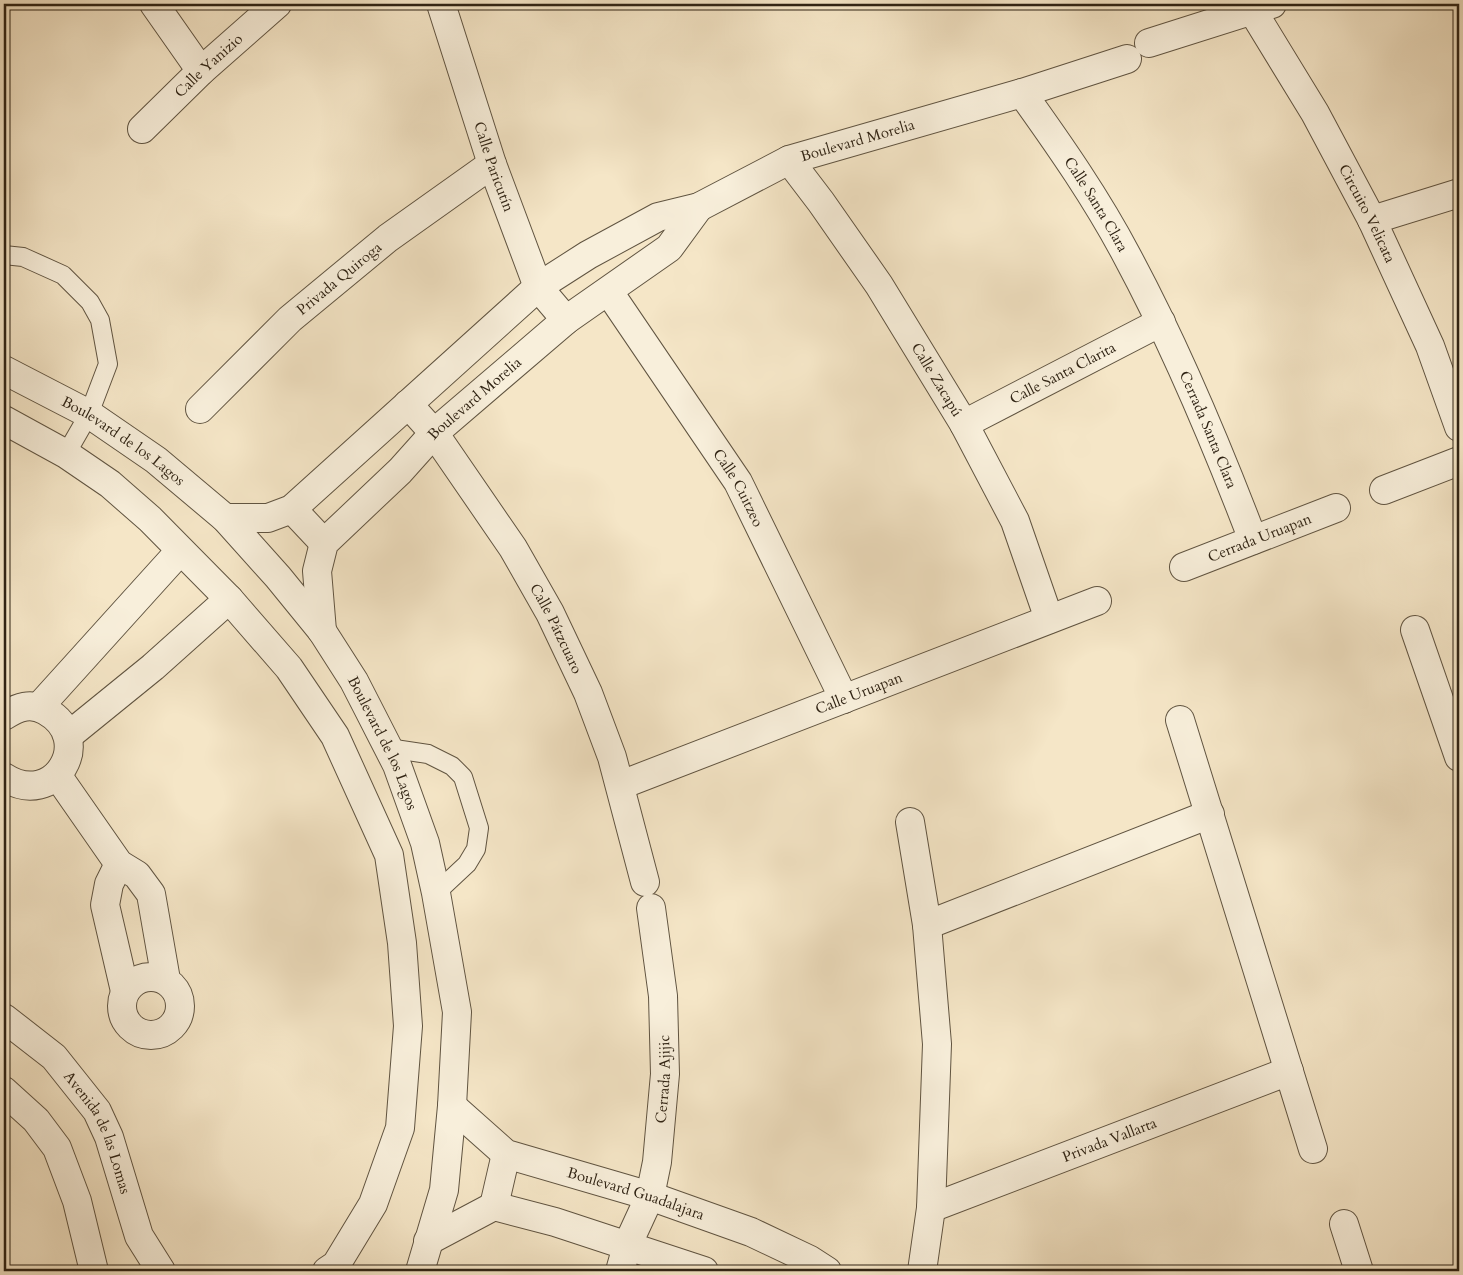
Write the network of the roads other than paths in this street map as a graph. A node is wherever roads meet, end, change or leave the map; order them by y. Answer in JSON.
{"nodes":[{"id":1,"x":154,"y":4,"type":"edge"},
{"id":2,"x":277,"y":4,"type":"edge"},
{"id":3,"x":441,"y":4,"type":"edge"},
{"id":4,"x":1262,"y":7,"type":"edge"},
{"id":5,"x":1149,"y":43,"type":"dead end"},
{"id":6,"x":1127,"y":59,"type":"dead end"},
{"id":7,"x":202,"y":71,"type":"junction"},
{"id":8,"x":1022,"y":93,"type":"junction"},
{"id":9,"x":142,"y":129,"type":"dead end"},
{"id":10,"x":789,"y":160,"type":"junction"},
{"id":11,"x":492,"y":164,"type":"junction"},
{"id":12,"x":1459,"y":193,"type":"edge"},
{"id":13,"x":699,"y":208,"type":"junction"},
{"id":14,"x":1372,"y":220,"type":"junction"},
{"id":15,"x":4,"y":255,"type":"edge"},
{"id":16,"x":538,"y":287,"type":"junction"},
{"id":17,"x":609,"y":292,"type":"junction"},
{"id":18,"x":566,"y":320,"type":"junction"},
{"id":19,"x":1161,"y":322,"type":"junction"},
{"id":20,"x":4,"y":370,"type":"edge"},
{"id":21,"x":408,"y":404,"type":"junction"},
{"id":22,"x":200,"y":409,"type":"dead end"},
{"id":23,"x":89,"y":414,"type":"junction"},
{"id":24,"x":4,"y":420,"type":"edge"},
{"id":25,"x":964,"y":424,"type":"junction"},
{"id":26,"x":1459,"y":427,"type":"edge"},
{"id":27,"x":434,"y":433,"type":"junction"},
{"id":28,"x":66,"y":454,"type":"junction"},
{"id":29,"x":1459,"y":460,"type":"edge"},
{"id":30,"x":1384,"y":490,"type":"dead end"},
{"id":31,"x":1336,"y":508,"type":"dead end"},
{"id":32,"x":292,"y":509,"type":"junction"},
{"id":33,"x":224,"y":518,"type":"junction"},
{"id":34,"x":1253,"y":540,"type":"junction"},
{"id":35,"x":324,"y":543,"type":"junction"},
{"id":36,"x":180,"y":551,"type":"junction"},
{"id":37,"x":1184,"y":567,"type":"dead end"},
{"id":38,"x":229,"y":599,"type":"junction"},
{"id":39,"x":1097,"y":600,"type":"dead end"},
{"id":40,"x":1049,"y":619,"type":"junction"},
{"id":41,"x":1415,"y":630,"type":"dead end"},
{"id":42,"x":322,"y":631,"type":"junction"},
{"id":43,"x":844,"y":699,"type":"junction"},
{"id":44,"x":39,"y":706,"type":"junction"},
{"id":45,"x":4,"y":716,"type":"edge"},
{"id":46,"x":1180,"y":720,"type":"dead end"},
{"id":47,"x":68,"y":736,"type":"junction"},
{"id":48,"x":388,"y":748,"type":"junction"},
{"id":49,"x":1459,"y":758,"type":"edge"},
{"id":50,"x":57,"y":775,"type":"junction"},
{"id":51,"x":4,"y":777,"type":"edge"},
{"id":52,"x":621,"y":785,"type":"junction"},
{"id":53,"x":1210,"y":814,"type":"junction"},
{"id":54,"x":910,"y":822,"type":"dead end"},
{"id":55,"x":425,"y":843,"type":"junction"},
{"id":56,"x":389,"y":855,"type":"junction"},
{"id":57,"x":119,"y":864,"type":"junction"},
{"id":58,"x":436,"y":894,"type":"junction"},
{"id":59,"x":648,"y":895,"type":"joint"},
{"id":60,"x":927,"y":925,"type":"junction"},
{"id":61,"x":166,"y":980,"type":"junction"},
{"id":62,"x":125,"y":991,"type":"junction"},
{"id":63,"x":4,"y":1018,"type":"edge"},
{"id":64,"x":1289,"y":1071,"type":"junction"},
{"id":65,"x":4,"y":1091,"type":"edge"},
{"id":66,"x":452,"y":1106,"type":"junction"},
{"id":67,"x":1313,"y":1149,"type":"dead end"},
{"id":68,"x":506,"y":1154,"type":"junction"},
{"id":69,"x":650,"y":1196,"type":"junction"},
{"id":70,"x":494,"y":1206,"type":"junction"},
{"id":71,"x":931,"y":1208,"type":"junction"},
{"id":72,"x":1344,"y":1224,"type":"dead end"},
{"id":73,"x":428,"y":1241,"type":"junction"},
{"id":74,"x":623,"y":1258,"type":"edge"},
{"id":75,"x":335,"y":1269,"type":"edge"},
{"id":76,"x":94,"y":1271,"type":"edge"},
{"id":77,"x":161,"y":1271,"type":"edge"},
{"id":78,"x":420,"y":1271,"type":"edge"},
{"id":79,"x":704,"y":1271,"type":"edge"},
{"id":80,"x":827,"y":1271,"type":"edge"},
{"id":81,"x":922,"y":1271,"type":"edge"},
{"id":82,"x":1359,"y":1271,"type":"edge"}],
"edges":[{"from":1,"to":7,"type":"street"},
{"from":2,"to":7,"type":"street","name":"Calle Yanizio"},
{"from":3,"to":11,"type":"street","name":"Calle Paricutín"},
{"from":4,"to":5,"type":"street","name":"Circuito Velicata"},
{"from":4,"to":14,"type":"street","name":"Circuito Velicata"},
{"from":6,"to":8,"type":"street","name":"Boulevard Morelia"},
{"from":7,"to":9,"type":"street","name":"Calle Yanizio"},
{"from":8,"to":10,"type":"street","name":"Boulevard Morelia"},
{"from":8,"to":19,"type":"street","name":"Calle Santa Clara"},
{"from":10,"to":13,"type":"street","name":"Boulevard Morelia"},
{"from":10,"to":25,"type":"street","name":"Calle Zacapú"},
{"from":11,"to":16,"type":"street","name":"Calle Paricutín"},
{"from":11,"to":22,"type":"street","name":"Privada Quiroga"},
{"from":12,"to":14,"type":"street"},
{"from":13,"to":16,"type":"street","name":"Boulevard Morelia"},
{"from":13,"to":17,"type":"street","name":"Boulevard Morelia"},
{"from":14,"to":26,"type":"street","name":"Circuito Velicata"},
{"from":15,"to":23,"type":"lane"},
{"from":16,"to":18,"type":"street","name":"Calle Paricutín"},
{"from":16,"to":21,"type":"street","name":"Boulevard Morelia"},
{"from":17,"to":18,"type":"street","name":"Boulevard Morelia"},
{"from":17,"to":43,"type":"street","name":"Calle Cuitzeo"},
{"from":18,"to":27,"type":"street","name":"Boulevard Morelia"},
{"from":19,"to":25,"type":"street","name":"Calle Santa Clarita"},
{"from":19,"to":34,"type":"street","name":"Cerrada Santa Clara"},
{"from":20,"to":23,"type":"street","name":"Boulevard de los Lagos"},
{"from":21,"to":27,"type":"street","name":"Calle Pátzcuaro"},
{"from":21,"to":32,"type":"street","name":"Boulevard Morelia"},
{"from":23,"to":28,"type":"lane"},
{"from":23,"to":33,"type":"street","name":"Boulevard de los Lagos"},
{"from":24,"to":28,"type":"street"},
{"from":25,"to":40,"type":"street","name":"Calle Zacapú"},
{"from":27,"to":35,"type":"street","name":"Boulevard Morelia"},
{"from":27,"to":52,"type":"street","name":"Calle Pátzcuaro"},
{"from":28,"to":36,"type":"street"},
{"from":29,"to":30,"type":"street"},
{"from":31,"to":34,"type":"street","name":"Cerrada Uruapan"},
{"from":32,"to":33,"type":"street","name":"Boulevard Morelia"},
{"from":32,"to":35,"type":"street"},
{"from":33,"to":42,"type":"street","name":"Boulevard de los Lagos"},
{"from":34,"to":37,"type":"street","name":"Cerrada Uruapan"},
{"from":35,"to":42,"type":"street"},
{"from":36,"to":38,"type":"street"},
{"from":36,"to":44,"type":"street"},
{"from":38,"to":47,"type":"street"},
{"from":38,"to":56,"type":"street"},
{"from":39,"to":40,"type":"street","name":"Calle Uruapan"},
{"from":40,"to":43,"type":"street","name":"Calle Uruapan"},
{"from":41,"to":49,"type":"street"},
{"from":42,"to":48,"type":"street","name":"Boulevard de los Lagos"},
{"from":43,"to":52,"type":"street","name":"Calle Uruapan"},
{"from":44,"to":45,"type":"street"},
{"from":44,"to":47,"type":"street"},
{"from":46,"to":53,"type":"street"},
{"from":47,"to":50,"type":"street"},
{"from":48,"to":55,"type":"street","name":"Boulevard de los Lagos"},
{"from":48,"to":58,"type":"lane"},
{"from":50,"to":51,"type":"street"},
{"from":50,"to":57,"type":"street"},
{"from":52,"to":59,"type":"street","name":"Calle Pátzcuaro"},
{"from":53,"to":60,"type":"street"},
{"from":53,"to":64,"type":"street"},
{"from":54,"to":60,"type":"street"},
{"from":55,"to":56,"type":"street"},
{"from":55,"to":58,"type":"street","name":"Boulevard de los Lagos"},
{"from":56,"to":75,"type":"street"},
{"from":57,"to":61,"type":"street"},
{"from":57,"to":62,"type":"street"},
{"from":58,"to":66,"type":"street","name":"Boulevard de los Lagos"},
{"from":59,"to":69,"type":"street","name":"Cerrada Ajijic"},
{"from":60,"to":71,"type":"street"},
{"from":61,"to":62,"type":"street"},
{"from":61,"to":62,"type":"street"},
{"from":63,"to":77,"type":"street","name":"Avenida de las Lomas"},
{"from":64,"to":67,"type":"street"},
{"from":64,"to":71,"type":"street","name":"Privada Vallarta"},
{"from":65,"to":76,"type":"street"},
{"from":66,"to":68,"type":"street","name":"Boulevard Guadalajara"},
{"from":66,"to":73,"type":"street","name":"Boulevard de los Lagos"},
{"from":68,"to":69,"type":"street","name":"Boulevard Guadalajara"},
{"from":68,"to":70,"type":"street"},
{"from":69,"to":74,"type":"street","name":"Cerrada Ajijic"},
{"from":69,"to":80,"type":"street","name":"Boulevard Guadalajara"},
{"from":70,"to":73,"type":"street"},
{"from":70,"to":74,"type":"street"},
{"from":71,"to":81,"type":"street"},
{"from":72,"to":82,"type":"street"},
{"from":73,"to":78,"type":"street","name":"Boulevard de los Lagos"},
{"from":74,"to":79,"type":"street"}]}
